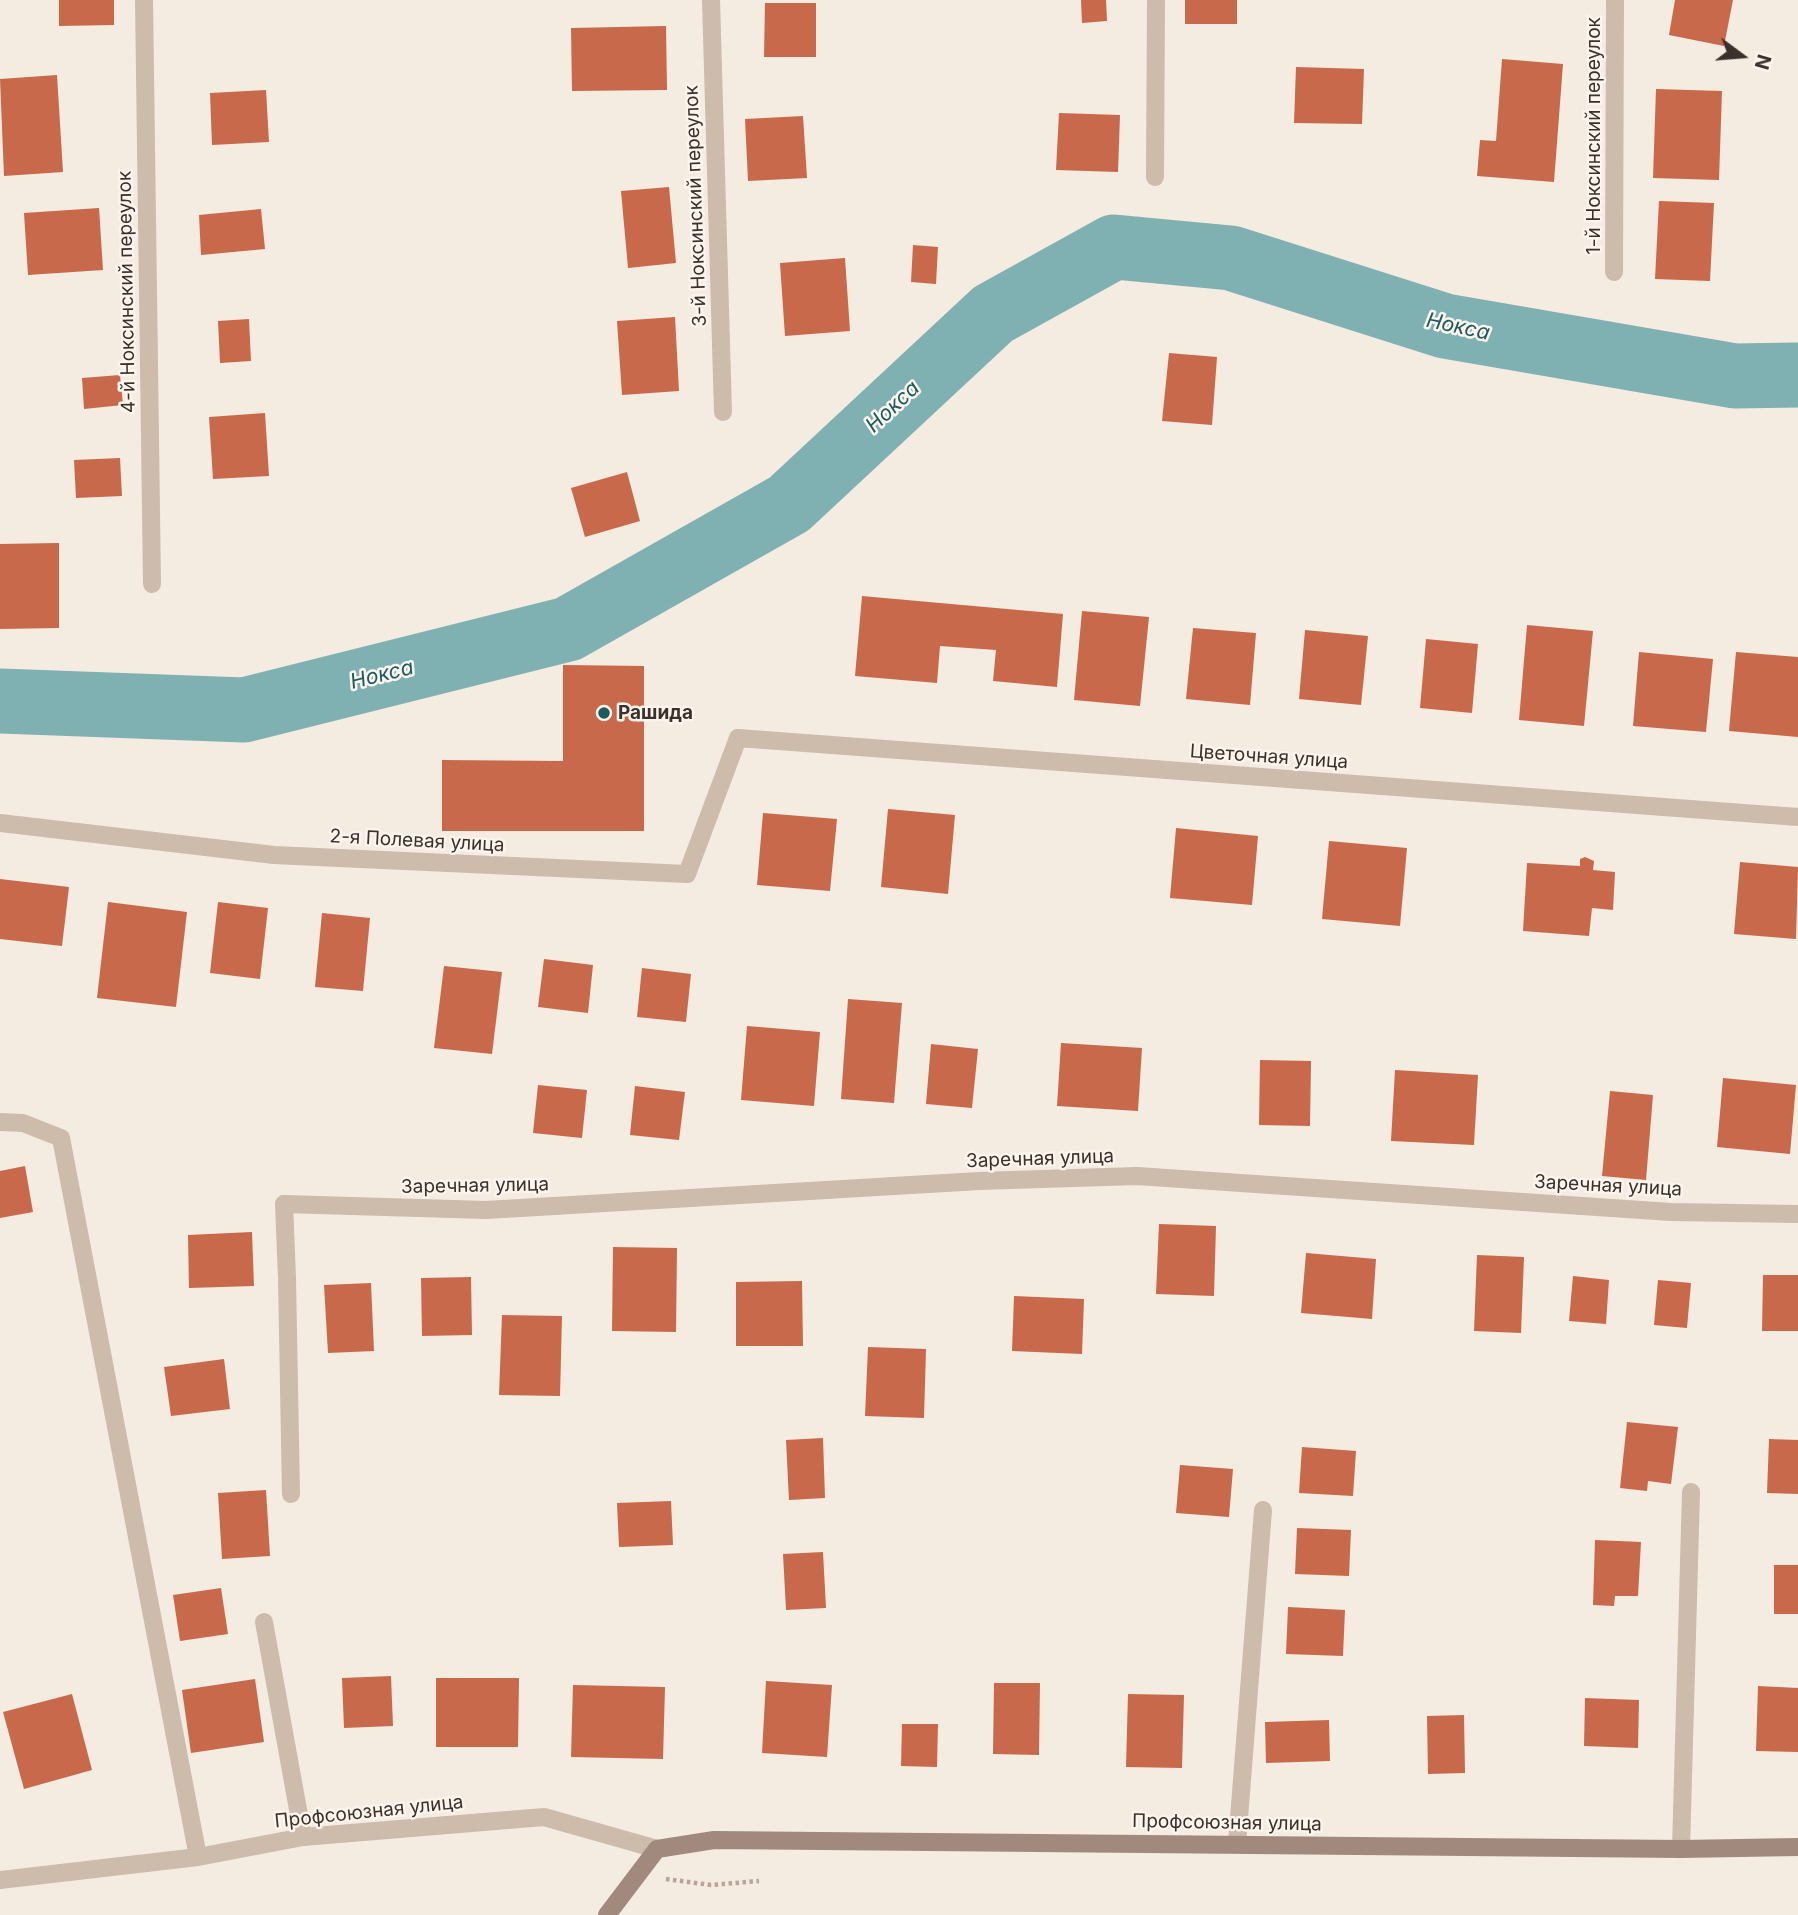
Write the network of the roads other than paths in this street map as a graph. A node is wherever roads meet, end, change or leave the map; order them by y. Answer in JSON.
{"nodes":[{"id":1,"x":144,"y":0,"type":"edge"},
{"id":2,"x":711,"y":0,"type":"edge"},
{"id":3,"x":1156,"y":0,"type":"edge"},
{"id":4,"x":1615,"y":0,"type":"edge"},
{"id":5,"x":1155,"y":177,"type":"dead end"},
{"id":6,"x":1614,"y":272,"type":"dead end"},
{"id":7,"x":723,"y":412,"type":"dead end"},
{"id":8,"x":152,"y":584,"type":"dead end"},
{"id":9,"x":738,"y":738,"type":"joint"},
{"id":10,"x":1798,"y":817,"type":"edge"},
{"id":11,"x":0,"y":823,"type":"edge"},
{"id":12,"x":0,"y":1122,"type":"edge"},
{"id":13,"x":1798,"y":1214,"type":"edge"},
{"id":14,"x":1691,"y":1493,"type":"dead end"},
{"id":15,"x":291,"y":1494,"type":"dead end"},
{"id":16,"x":1263,"y":1510,"type":"dead end"},
{"id":17,"x":264,"y":1622,"type":"dead end"},
{"id":18,"x":303,"y":1837,"type":"junction"},
{"id":19,"x":1237,"y":1844,"type":"junction"},
{"id":20,"x":1798,"y":1847,"type":"edge"},
{"id":21,"x":657,"y":1849,"type":"junction"},
{"id":22,"x":1681,"y":1849,"type":"junction"},
{"id":23,"x":198,"y":1857,"type":"junction"},
{"id":24,"x":0,"y":1880,"type":"edge"},
{"id":25,"x":607,"y":1915,"type":"edge"}],
"edges":[{"from":1,"to":8,"type":"street","name":"4-й Ноксинский переулок"},
{"from":2,"to":7,"type":"street","name":"3-й Ноксинский переулок"},
{"from":3,"to":5,"type":"street"},
{"from":4,"to":6,"type":"street","name":"1-й Ноксинский переулок"},
{"from":9,"to":10,"type":"street","name":"Цветочная улица"},
{"from":9,"to":11,"type":"street","name":"2-я Полевая улица"},
{"from":12,"to":23,"type":"street"},
{"from":13,"to":15,"type":"street","name":"Заречная улица"},
{"from":14,"to":22,"type":"street"},
{"from":16,"to":19,"type":"street"},
{"from":17,"to":18,"type":"street"},
{"from":18,"to":21,"type":"street","name":"Профсоюзная улица"},
{"from":18,"to":23,"type":"street","name":"Профсоюзная улица"},
{"from":19,"to":21,"type":"street","name":"Профсоюзная улица"},
{"from":19,"to":22,"type":"street","name":"Профсоюзная улица"},
{"from":20,"to":22,"type":"street","name":"Профсоюзная улица"},
{"from":21,"to":25,"type":"street"},
{"from":23,"to":24,"type":"street","name":"Профсоюзная улица"}]}
